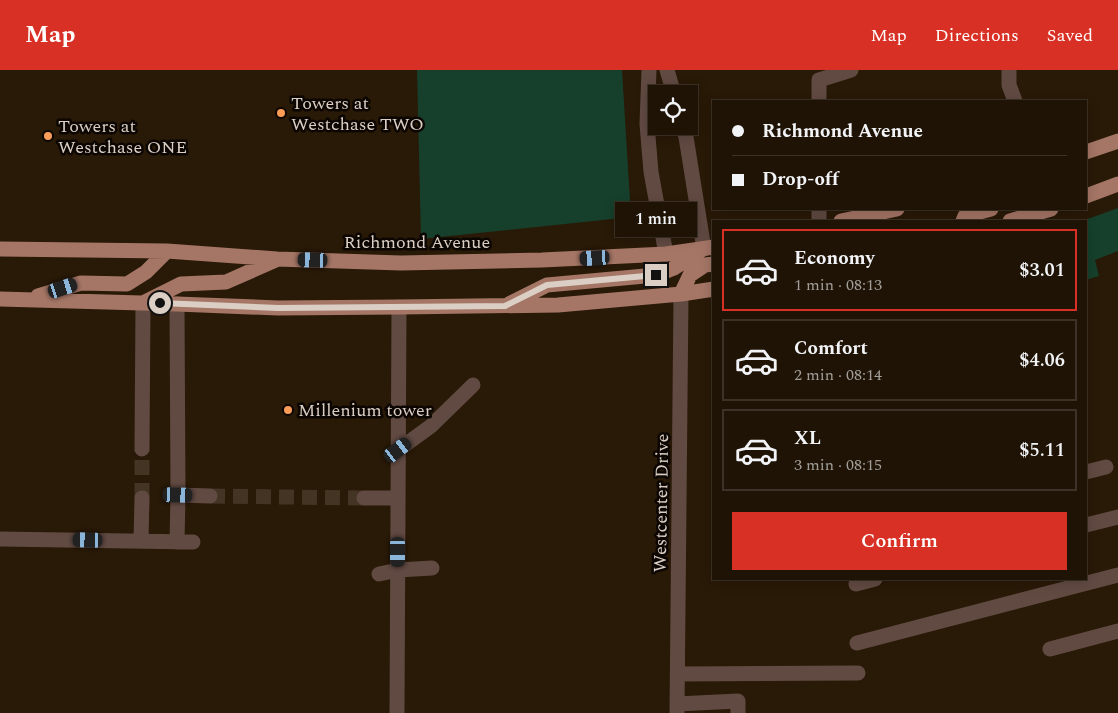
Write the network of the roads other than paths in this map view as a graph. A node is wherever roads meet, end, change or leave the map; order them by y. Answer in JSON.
{"nodes":[{"id":1,"x":649,"y":70,"type":"edge"},
{"id":2,"x":667,"y":70,"type":"edge"},
{"id":3,"x":851,"y":70,"type":"edge"},
{"id":4,"x":1009,"y":70,"type":"edge"},
{"id":5,"x":671,"y":85,"type":"edge"},
{"id":6,"x":819,"y":100,"type":"edge"},
{"id":7,"x":1015,"y":100,"type":"edge"},
{"id":8,"x":685,"y":135,"type":"edge"},
{"id":9,"x":1118,"y":141,"type":"edge"},
{"id":10,"x":1087,"y":152,"type":"edge"},
{"id":11,"x":1118,"y":184,"type":"edge"},
{"id":12,"x":1087,"y":196,"type":"edge"},
{"id":13,"x":892,"y":210,"type":"edge"},
{"id":14,"x":987,"y":210,"type":"edge"},
{"id":15,"x":1048,"y":210,"type":"edge"},
{"id":16,"x":846,"y":220,"type":"edge"},
{"id":17,"x":963,"y":220,"type":"edge"},
{"id":18,"x":1013,"y":220,"type":"edge"},
{"id":19,"x":0,"y":248,"type":"edge"},
{"id":20,"x":709,"y":248,"type":"edge"},
{"id":21,"x":167,"y":251,"type":"junction"},
{"id":22,"x":666,"y":254,"type":"junction"},
{"id":23,"x":277,"y":259,"type":"junction"},
{"id":24,"x":712,"y":264,"type":"edge"},
{"id":25,"x":712,"y":289,"type":"edge"},
{"id":26,"x":681,"y":294,"type":"junction"},
{"id":27,"x":0,"y":299,"type":"edge"},
{"id":28,"x":27,"y":300,"type":"junction"},
{"id":29,"x":143,"y":303,"type":"junction"},
{"id":30,"x":177,"y":304,"type":"junction"},
{"id":31,"x":505,"y":306,"type":"junction"},
{"id":32,"x":399,"y":307,"type":"junction"},
{"id":33,"x":473,"y":385,"type":"dead end"},
{"id":34,"x":142,"y":449,"type":"tunnel mouth"},
{"id":35,"x":398,"y":450,"type":"junction"},
{"id":36,"x":1106,"y":467,"type":"dead end"},
{"id":37,"x":1087,"y":472,"type":"edge"},
{"id":38,"x":178,"y":495,"type":"junction"},
{"id":39,"x":210,"y":496,"type":"tunnel mouth"},
{"id":40,"x":142,"y":498,"type":"tunnel mouth"},
{"id":41,"x":364,"y":498,"type":"tunnel mouth"},
{"id":42,"x":398,"y":498,"type":"junction"},
{"id":43,"x":1118,"y":517,"type":"edge"},
{"id":44,"x":1087,"y":525,"type":"edge"},
{"id":45,"x":0,"y":539,"type":"edge"},
{"id":46,"x":141,"y":541,"type":"junction"},
{"id":47,"x":177,"y":542,"type":"junction"},
{"id":48,"x":193,"y":542,"type":"dead end"},
{"id":49,"x":432,"y":568,"type":"dead end"},
{"id":50,"x":398,"y":570,"type":"junction"},
{"id":51,"x":379,"y":574,"type":"dead end"},
{"id":52,"x":1118,"y":575,"type":"edge"},
{"id":53,"x":871,"y":580,"type":"edge"},
{"id":54,"x":856,"y":584,"type":"dead end"},
{"id":55,"x":1118,"y":631,"type":"edge"},
{"id":56,"x":857,"y":643,"type":"dead end"},
{"id":57,"x":1050,"y":649,"type":"dead end"},
{"id":58,"x":858,"y":673,"type":"dead end"},
{"id":59,"x":678,"y":674,"type":"junction"},
{"id":60,"x":677,"y":709,"type":"edge"},
{"id":61,"x":397,"y":713,"type":"edge"},
{"id":62,"x":738,"y":713,"type":"edge"}],
"edges":[{"from":1,"to":22,"type":"street"},
{"from":2,"to":5,"type":"street"},
{"from":3,"to":6,"type":"street"},
{"from":4,"to":7,"type":"street"},
{"from":8,"to":20,"type":"street"},
{"from":9,"to":10,"type":"main road"},
{"from":11,"to":12,"type":"main road"},
{"from":13,"to":16,"type":"main road"},
{"from":14,"to":17,"type":"main road"},
{"from":15,"to":18,"type":"main road"},
{"from":19,"to":21,"type":"main road","name":"Richmond Avenue"},
{"from":20,"to":22,"type":"main road","name":"Richmond Avenue"},
{"from":20,"to":31,"type":"main road"},
{"from":21,"to":23,"type":"main road","name":"Richmond Avenue"},
{"from":21,"to":28,"type":"main road"},
{"from":22,"to":23,"type":"main road","name":"Richmond Avenue"},
{"from":23,"to":29,"type":"main road"},
{"from":24,"to":26,"type":"main road"},
{"from":25,"to":26,"type":"main road"},
{"from":26,"to":31,"type":"main road"},
{"from":26,"to":59,"type":"street","name":"Westcenter Drive"},
{"from":27,"to":28,"type":"main road"},
{"from":28,"to":29,"type":"main road"},
{"from":29,"to":30,"type":"main road"},
{"from":29,"to":34,"type":"street"},
{"from":30,"to":32,"type":"main road"},
{"from":30,"to":38,"type":"street"},
{"from":31,"to":32,"type":"main road"},
{"from":32,"to":35,"type":"street"},
{"from":33,"to":35,"type":"street"},
{"from":35,"to":42,"type":"street"},
{"from":36,"to":37,"type":"street"},
{"from":38,"to":39,"type":"street"},
{"from":38,"to":47,"type":"street"},
{"from":40,"to":46,"type":"street"},
{"from":41,"to":42,"type":"street"},
{"from":42,"to":50,"type":"street"},
{"from":43,"to":44,"type":"street"},
{"from":45,"to":46,"type":"street"},
{"from":46,"to":47,"type":"street"},
{"from":47,"to":48,"type":"street"},
{"from":49,"to":50,"type":"street"},
{"from":50,"to":51,"type":"street"},
{"from":50,"to":61,"type":"street"},
{"from":52,"to":56,"type":"street"},
{"from":53,"to":54,"type":"street"},
{"from":55,"to":57,"type":"street"},
{"from":58,"to":59,"type":"street"},
{"from":59,"to":60,"type":"street","name":"Westcenter Drive"},
{"from":60,"to":62,"type":"street"}]}
